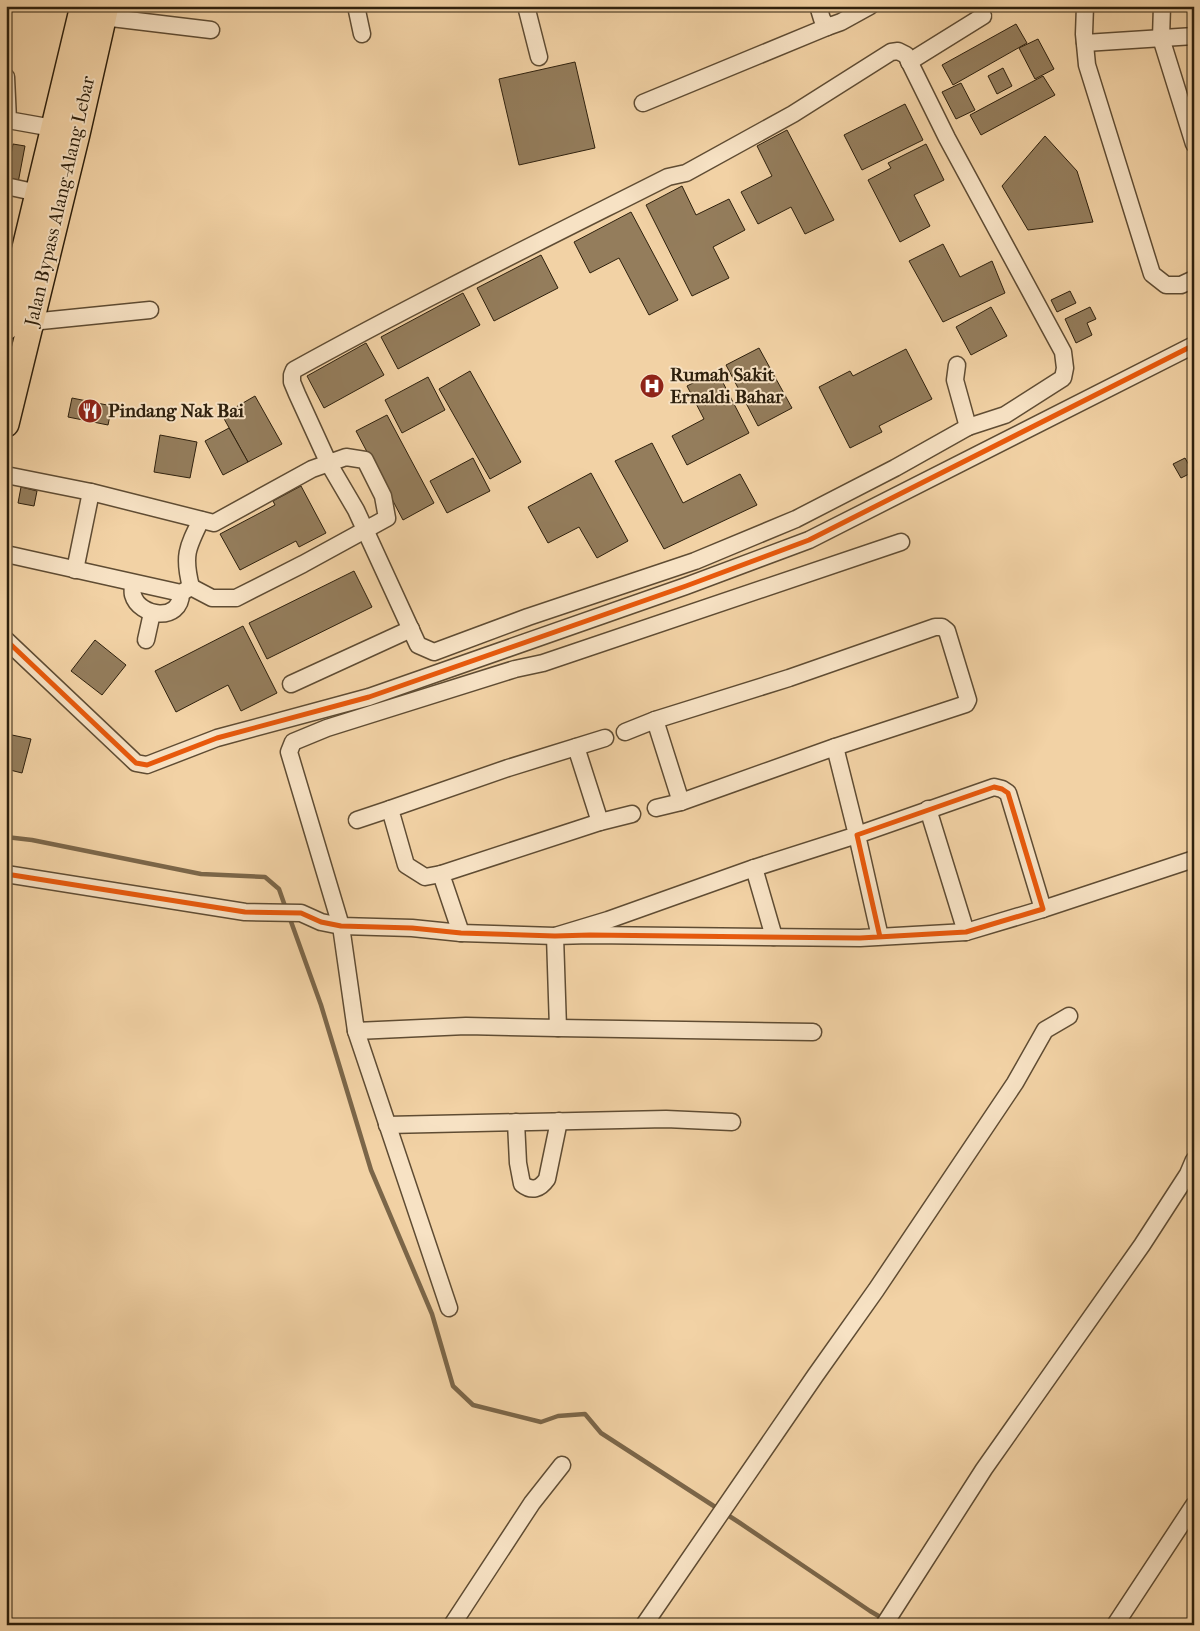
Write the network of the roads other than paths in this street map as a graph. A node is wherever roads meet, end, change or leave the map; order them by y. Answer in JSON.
{"nodes":[{"id":1,"x":356,"y":6,"type":"edge"},
{"id":2,"x":526,"y":6,"type":"edge"},
{"id":3,"x":818,"y":6,"type":"edge"},
{"id":4,"x":870,"y":6,"type":"edge"},
{"id":5,"x":1085,"y":6,"type":"edge"},
{"id":6,"x":1162,"y":6,"type":"edge"},
{"id":7,"x":97,"y":10,"type":"edge"},
{"id":8,"x":983,"y":16,"type":"dead end"},
{"id":9,"x":827,"y":27,"type":"junction"},
{"id":10,"x":211,"y":30,"type":"dead end"},
{"id":11,"x":362,"y":34,"type":"dead end"},
{"id":12,"x":1194,"y":36,"type":"edge"},
{"id":13,"x":1161,"y":38,"type":"junction"},
{"id":14,"x":1085,"y":43,"type":"junction"},
{"id":15,"x":539,"y":57,"type":"dead end"},
{"id":16,"x":909,"y":62,"type":"junction"},
{"id":17,"x":6,"y":77,"type":"edge"},
{"id":18,"x":643,"y":103,"type":"dead end"},
{"id":19,"x":7,"y":123,"type":"edge"},
{"id":20,"x":53,"y":128,"type":"junction"},
{"id":21,"x":1194,"y":144,"type":"edge"},
{"id":22,"x":6,"y":186,"type":"edge"},
{"id":23,"x":38,"y":193,"type":"junction"},
{"id":24,"x":1194,"y":279,"type":"edge"},
{"id":25,"x":150,"y":310,"type":"dead end"},
{"id":26,"x":32,"y":322,"type":"junction"},
{"id":27,"x":6,"y":326,"type":"edge"},
{"id":28,"x":1194,"y":345,"type":"edge"},
{"id":29,"x":957,"y":365,"type":"dead end"},
{"id":30,"x":6,"y":424,"type":"edge"},
{"id":31,"x":968,"y":426,"type":"junction"},
{"id":32,"x":329,"y":464,"type":"junction"},
{"id":33,"x":6,"y":474,"type":"edge"},
{"id":34,"x":91,"y":492,"type":"junction"},
{"id":35,"x":201,"y":520,"type":"junction"},
{"id":36,"x":364,"y":529,"type":"junction"},
{"id":37,"x":900,"y":542,"type":"dead end"},
{"id":38,"x":6,"y":554,"type":"edge"},
{"id":39,"x":75,"y":570,"type":"junction"},
{"id":40,"x":133,"y":583,"type":"junction"},
{"id":41,"x":186,"y":590,"type":"junction"},
{"id":42,"x":152,"y":613,"type":"junction"},
{"id":43,"x":411,"y":630,"type":"junction"},
{"id":44,"x":6,"y":640,"type":"edge"},
{"id":45,"x":146,"y":640,"type":"dead end"},
{"id":46,"x":291,"y":684,"type":"dead end"},
{"id":47,"x":655,"y":720,"type":"junction"},
{"id":48,"x":625,"y":732,"type":"dead end"},
{"id":49,"x":605,"y":738,"type":"dead end"},
{"id":50,"x":576,"y":747,"type":"junction"},
{"id":51,"x":835,"y":748,"type":"junction"},
{"id":52,"x":681,"y":802,"type":"junction"},
{"id":53,"x":656,"y":808,"type":"dead end"},
{"id":54,"x":390,"y":809,"type":"junction"},
{"id":55,"x":928,"y":810,"type":"junction"},
{"id":56,"x":632,"y":814,"type":"dead end"},
{"id":57,"x":357,"y":820,"type":"dead end"},
{"id":58,"x":600,"y":822,"type":"junction"},
{"id":59,"x":857,"y":835,"type":"junction"},
{"id":60,"x":1194,"y":859,"type":"edge"},
{"id":61,"x":754,"y":868,"type":"junction"},
{"id":62,"x":6,"y":874,"type":"edge"},
{"id":63,"x":441,"y":874,"type":"junction"},
{"id":64,"x":1043,"y":909,"type":"junction"},
{"id":65,"x":341,"y":926,"type":"junction"},
{"id":66,"x":966,"y":932,"type":"junction"},
{"id":67,"x":461,"y":933,"type":"junction"},
{"id":68,"x":555,"y":936,"type":"junction"},
{"id":69,"x":774,"y":937,"type":"junction"},
{"id":70,"x":880,"y":937,"type":"junction"},
{"id":71,"x":1069,"y":1016,"type":"dead end"},
{"id":72,"x":558,"y":1028,"type":"junction"},
{"id":73,"x":356,"y":1031,"type":"junction"},
{"id":74,"x":813,"y":1032,"type":"dead end"},
{"id":75,"x":559,"y":1121,"type":"junction"},
{"id":76,"x":516,"y":1122,"type":"junction"},
{"id":77,"x":732,"y":1122,"type":"dead end"},
{"id":78,"x":387,"y":1125,"type":"junction"},
{"id":79,"x":1194,"y":1160,"type":"edge"},
{"id":80,"x":449,"y":1308,"type":"dead end"},
{"id":81,"x":562,"y":1465,"type":"dead end"},
{"id":82,"x":1194,"y":1506,"type":"edge"},
{"id":83,"x":888,"y":1619,"type":"edge"},
{"id":84,"x":452,"y":1625,"type":"edge"},
{"id":85,"x":644,"y":1625,"type":"edge"},
{"id":86,"x":1115,"y":1625,"type":"edge"}],
"edges":[{"from":1,"to":11,"type":"street"},
{"from":2,"to":15,"type":"street"},
{"from":3,"to":9,"type":"street"},
{"from":4,"to":9,"type":"street"},
{"from":5,"to":14,"type":"street"},
{"from":6,"to":13,"type":"street"},
{"from":7,"to":10,"type":"street"},
{"from":7,"to":20,"type":"highway","name":"Jalan Bypass Alang-Alang Lebar"},
{"from":7,"to":26,"type":"highway","name":"Jalan Bypass Alang-Alang Lebar"},
{"from":8,"to":16,"type":"street"},
{"from":9,"to":18,"type":"street"},
{"from":12,"to":13,"type":"street"},
{"from":13,"to":14,"type":"street"},
{"from":13,"to":21,"type":"street"},
{"from":14,"to":24,"type":"street"},
{"from":16,"to":31,"type":"street"},
{"from":16,"to":32,"type":"street"},
{"from":17,"to":19,"type":"street"},
{"from":19,"to":20,"type":"street"},
{"from":20,"to":23,"type":"highway","name":"Jalan Bypass Alang-Alang Lebar"},
{"from":22,"to":23,"type":"street"},
{"from":23,"to":27,"type":"highway","name":"Jalan Bypass Alang-Alang Lebar"},
{"from":25,"to":26,"type":"street"},
{"from":26,"to":30,"type":"highway","name":"Jalan Bypass Alang-Alang Lebar"},
{"from":28,"to":44,"type":"street"},
{"from":29,"to":31,"type":"street"},
{"from":31,"to":43,"type":"street"},
{"from":32,"to":35,"type":"street"},
{"from":32,"to":36,"type":"street"},
{"from":32,"to":36,"type":"street"},
{"from":33,"to":34,"type":"street"},
{"from":34,"to":35,"type":"street"},
{"from":34,"to":39,"type":"street"},
{"from":35,"to":41,"type":"street"},
{"from":36,"to":41,"type":"street"},
{"from":36,"to":43,"type":"street"},
{"from":37,"to":65,"type":"street"},
{"from":38,"to":39,"type":"street"},
{"from":39,"to":40,"type":"street"},
{"from":40,"to":41,"type":"street"},
{"from":40,"to":42,"type":"street"},
{"from":41,"to":42,"type":"street"},
{"from":42,"to":45,"type":"street"},
{"from":43,"to":46,"type":"street"},
{"from":47,"to":48,"type":"street"},
{"from":47,"to":51,"type":"street"},
{"from":47,"to":52,"type":"street"},
{"from":49,"to":50,"type":"street"},
{"from":50,"to":54,"type":"street"},
{"from":50,"to":58,"type":"street"},
{"from":51,"to":52,"type":"street"},
{"from":51,"to":59,"type":"street"},
{"from":52,"to":53,"type":"street"},
{"from":54,"to":57,"type":"street"},
{"from":54,"to":63,"type":"street"},
{"from":55,"to":59,"type":"street"},
{"from":55,"to":64,"type":"street"},
{"from":55,"to":66,"type":"street"},
{"from":56,"to":58,"type":"street"},
{"from":58,"to":63,"type":"street"},
{"from":59,"to":61,"type":"street"},
{"from":59,"to":70,"type":"street"},
{"from":60,"to":64,"type":"street"},
{"from":61,"to":68,"type":"street"},
{"from":61,"to":69,"type":"street"},
{"from":62,"to":65,"type":"street"},
{"from":63,"to":67,"type":"street"},
{"from":64,"to":66,"type":"street"},
{"from":65,"to":67,"type":"street"},
{"from":65,"to":73,"type":"street"},
{"from":66,"to":70,"type":"street"},
{"from":67,"to":68,"type":"street"},
{"from":68,"to":69,"type":"street"},
{"from":68,"to":72,"type":"street"},
{"from":69,"to":70,"type":"street"},
{"from":71,"to":85,"type":"street"},
{"from":72,"to":73,"type":"street"},
{"from":72,"to":74,"type":"street"},
{"from":73,"to":78,"type":"street"},
{"from":75,"to":76,"type":"street"},
{"from":75,"to":76,"type":"street"},
{"from":75,"to":77,"type":"street"},
{"from":76,"to":78,"type":"street"},
{"from":78,"to":80,"type":"street"},
{"from":79,"to":83,"type":"street"},
{"from":81,"to":84,"type":"street"},
{"from":82,"to":86,"type":"street"}]}
